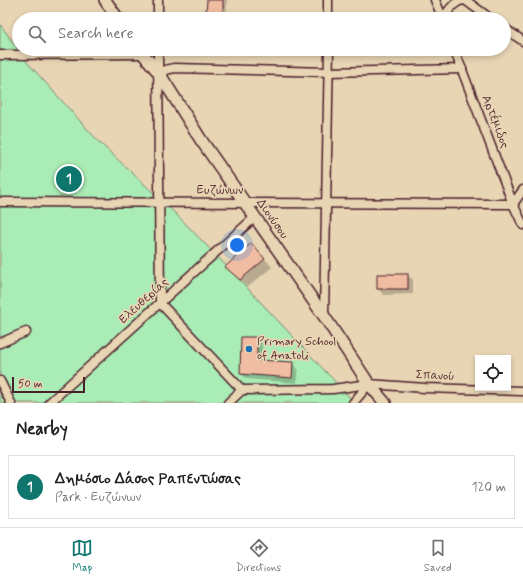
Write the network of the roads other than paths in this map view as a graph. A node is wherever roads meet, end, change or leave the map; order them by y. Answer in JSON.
{"nodes":[{"id":1,"x":105,"y":0,"type":"edge"},
{"id":2,"x":158,"y":0,"type":"edge"},
{"id":3,"x":328,"y":0,"type":"edge"},
{"id":4,"x":435,"y":0,"type":"edge"},
{"id":5,"x":113,"y":12,"type":"edge"},
{"id":6,"x":158,"y":12,"type":"edge"},
{"id":7,"x":328,"y":12,"type":"edge"},
{"id":8,"x":440,"y":12,"type":"edge"},
{"id":9,"x":448,"y":12,"type":"edge"},
{"id":10,"x":481,"y":12,"type":"edge"},
{"id":11,"x":511,"y":33,"type":"edge"},
{"id":12,"x":523,"y":41,"type":"edge"},
{"id":13,"x":0,"y":55,"type":"edge"},
{"id":14,"x":12,"y":55,"type":"edge"},
{"id":15,"x":144,"y":56,"type":"edge"},
{"id":16,"x":158,"y":56,"type":"edge"},
{"id":17,"x":329,"y":56,"type":"edge"},
{"id":18,"x":457,"y":56,"type":"edge"},
{"id":19,"x":462,"y":69,"type":"junction"},
{"id":20,"x":329,"y":72,"type":"junction"},
{"id":21,"x":159,"y":73,"type":"junction"},
{"id":22,"x":523,"y":190,"type":"edge"},
{"id":23,"x":0,"y":202,"type":"edge"},
{"id":24,"x":160,"y":203,"type":"junction"},
{"id":25,"x":245,"y":203,"type":"junction"},
{"id":26,"x":326,"y":204,"type":"junction"},
{"id":27,"x":513,"y":204,"type":"junction"},
{"id":28,"x":255,"y":217,"type":"junction"},
{"id":29,"x":523,"y":224,"type":"edge"},
{"id":30,"x":160,"y":302,"type":"junction"},
{"id":31,"x":324,"y":316,"type":"junction"},
{"id":32,"x":26,"y":332,"type":"dead end"},
{"id":33,"x":0,"y":343,"type":"edge"},
{"id":34,"x":0,"y":381,"type":"edge"},
{"id":35,"x":369,"y":384,"type":"junction"},
{"id":36,"x":242,"y":390,"type":"junction"},
{"id":37,"x":523,"y":392,"type":"edge"},
{"id":38,"x":11,"y":403,"type":"edge"},
{"id":39,"x":49,"y":403,"type":"edge"},
{"id":40,"x":228,"y":403,"type":"edge"},
{"id":41,"x":353,"y":403,"type":"edge"},
{"id":42,"x":385,"y":403,"type":"edge"}],
"edges":[{"from":1,"to":5,"type":"main road"},
{"from":2,"to":6,"type":"street"},
{"from":3,"to":7,"type":"street"},
{"from":4,"to":8,"type":"street"},
{"from":9,"to":10,"type":"street"},
{"from":11,"to":12,"type":"street"},
{"from":13,"to":14,"type":"street"},
{"from":15,"to":21,"type":"main road","name":"Διονύσου"},
{"from":16,"to":21,"type":"street"},
{"from":17,"to":20,"type":"street"},
{"from":18,"to":19,"type":"street","name":"Αρτέμιδος"},
{"from":19,"to":20,"type":"street"},
{"from":19,"to":27,"type":"street","name":"Αρτέμιδος"},
{"from":20,"to":21,"type":"street"},
{"from":20,"to":26,"type":"street"},
{"from":21,"to":24,"type":"street"},
{"from":21,"to":25,"type":"main road","name":"Διονύσου"},
{"from":22,"to":27,"type":"street"},
{"from":23,"to":24,"type":"street","name":"Ευζώνων"},
{"from":24,"to":25,"type":"street","name":"Ευζώνων"},
{"from":24,"to":30,"type":"street"},
{"from":25,"to":26,"type":"street","name":"Ευζώνων"},
{"from":25,"to":28,"type":"main road","name":"Διονύσου"},
{"from":26,"to":27,"type":"street","name":"Ευζώνων"},
{"from":26,"to":31,"type":"street"},
{"from":27,"to":29,"type":"street","name":"Αρτέμιδος"},
{"from":28,"to":30,"type":"street","name":"Ελευθερίας"},
{"from":28,"to":31,"type":"main road","name":"Διονύσου"},
{"from":30,"to":36,"type":"street"},
{"from":30,"to":39,"type":"street","name":"Ελευθερίας"},
{"from":31,"to":35,"type":"main road","name":"Διονύσου"},
{"from":32,"to":33,"type":"street"},
{"from":34,"to":38,"type":"street"},
{"from":35,"to":36,"type":"street","name":"Σπανού"},
{"from":35,"to":37,"type":"street","name":"Σπανού"},
{"from":35,"to":41,"type":"street"},
{"from":35,"to":42,"type":"main road","name":"Διονύσου"},
{"from":36,"to":40,"type":"street"}]}
